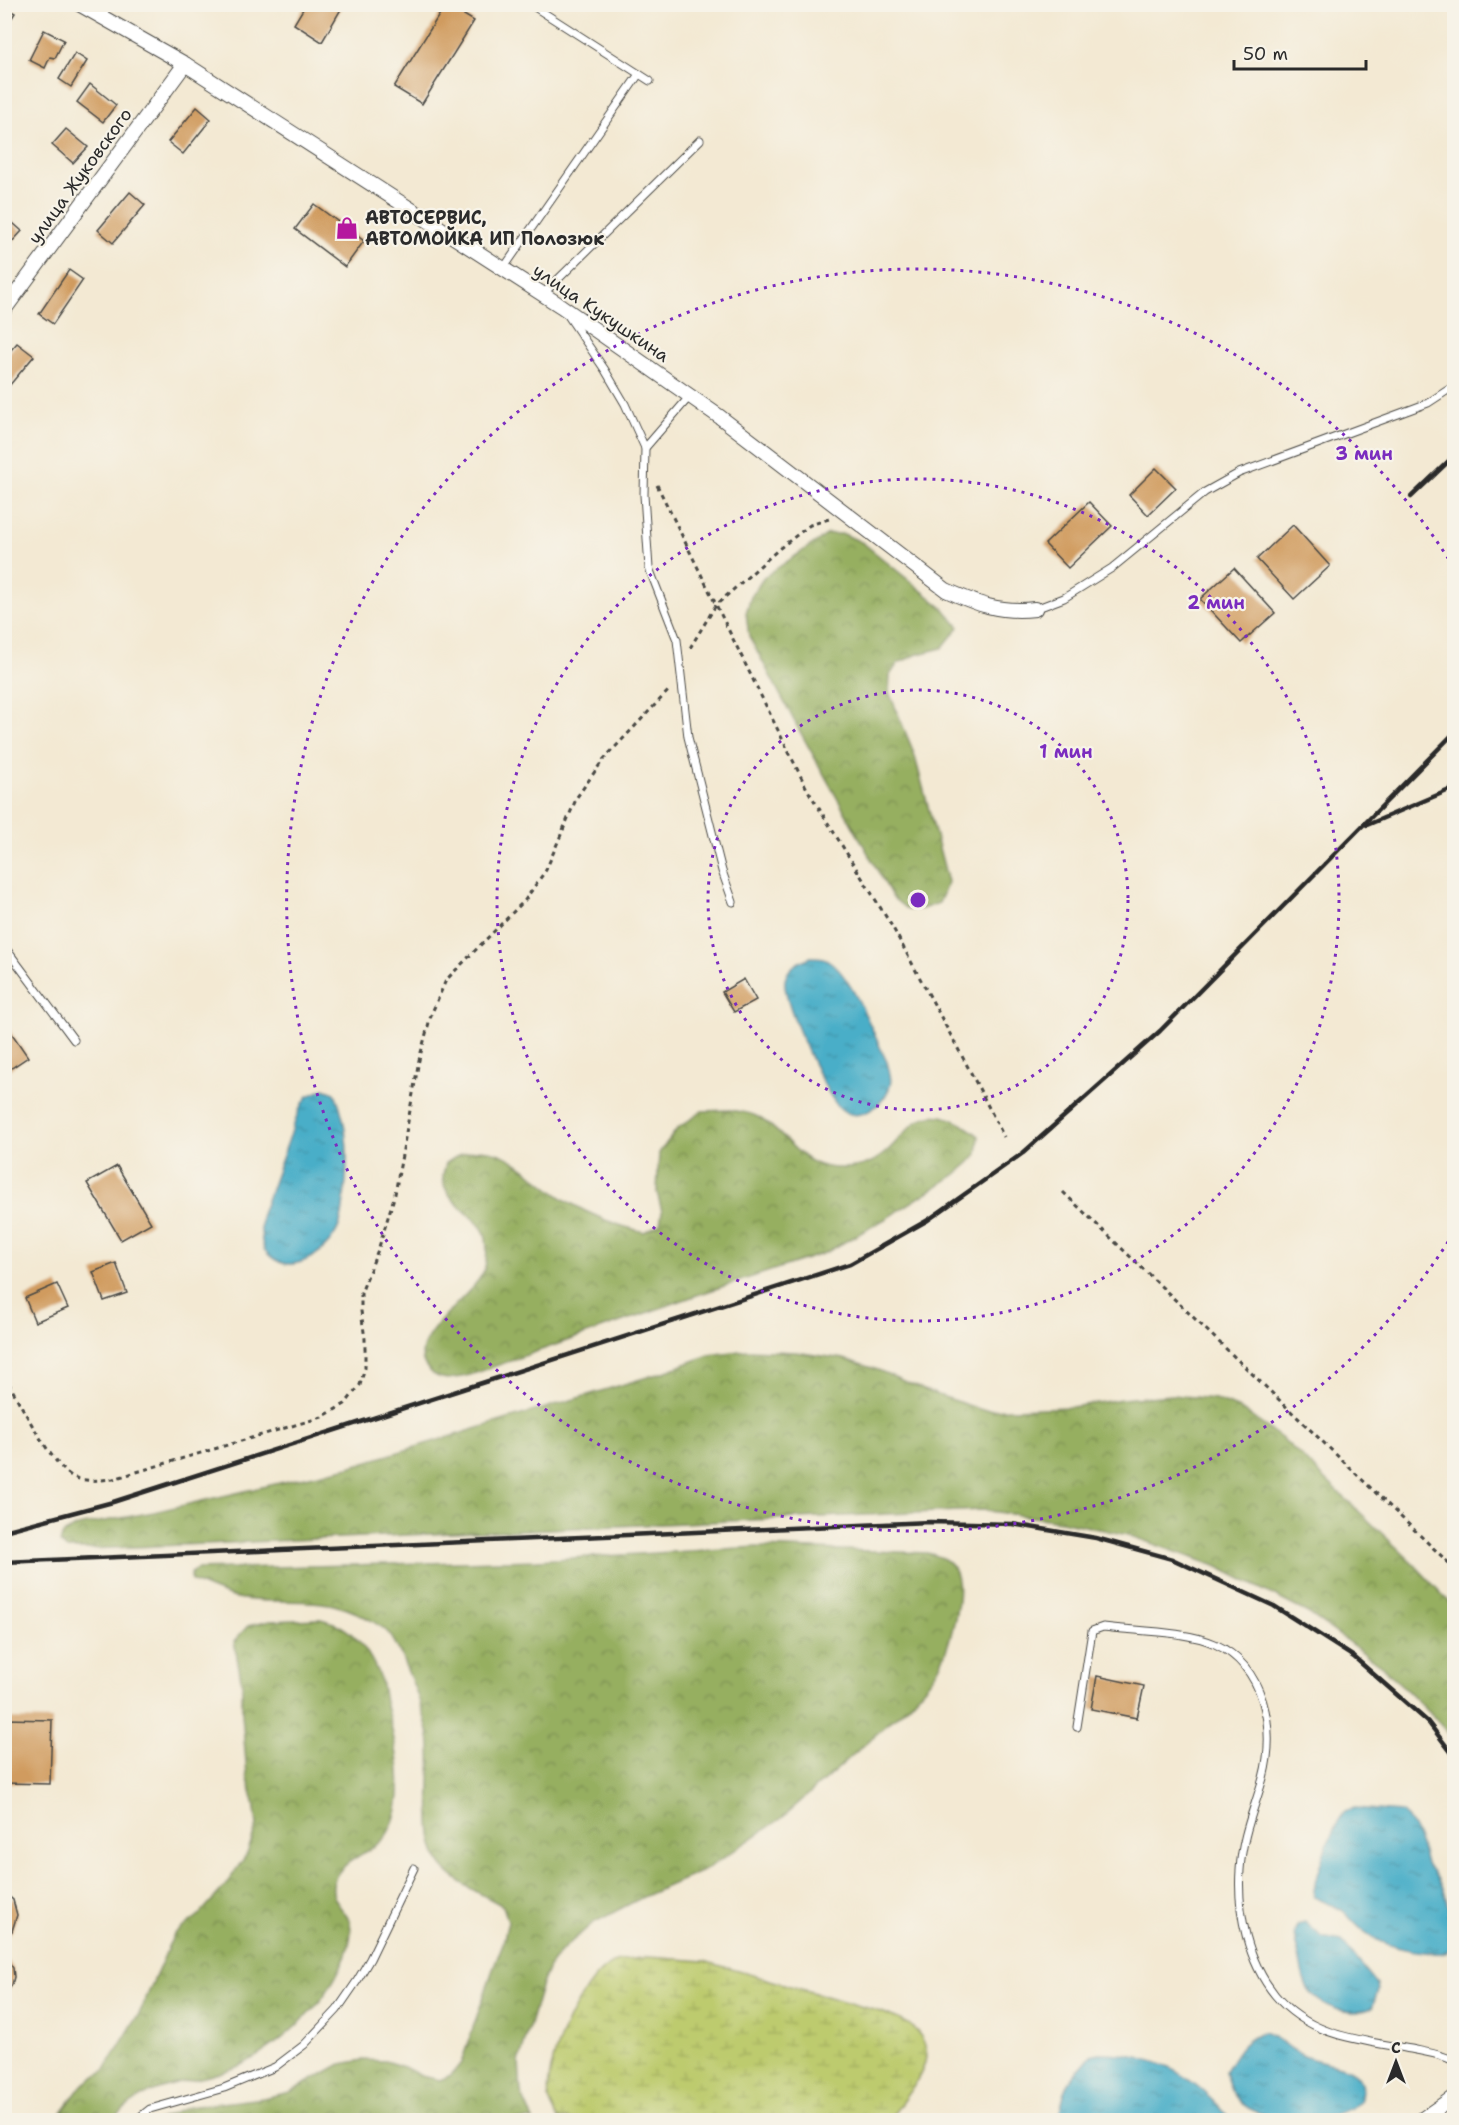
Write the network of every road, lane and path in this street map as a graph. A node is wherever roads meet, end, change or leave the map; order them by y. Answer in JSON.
{"nodes":[{"id":1,"x":80,"y":4,"type":"edge"},
{"id":2,"x":530,"y":4,"type":"edge"},
{"id":3,"x":185,"y":64,"type":"junction"},
{"id":4,"x":639,"y":74,"type":"junction"},
{"id":5,"x":650,"y":81,"type":"dead end"},
{"id":6,"x":700,"y":140,"type":"dead end"},
{"id":7,"x":503,"y":269,"type":"junction"},
{"id":8,"x":543,"y":294,"type":"junction"},
{"id":9,"x":561,"y":306,"type":"junction"},
{"id":10,"x":4,"y":310,"type":"edge"},
{"id":11,"x":1455,"y":386,"type":"edge"},
{"id":12,"x":690,"y":396,"type":"junction"},
{"id":13,"x":645,"y":448,"type":"junction"},
{"id":14,"x":657,"y":484,"type":"dead end"},
{"id":15,"x":847,"y":513,"type":"junction"},
{"id":16,"x":716,"y":605,"type":"junction"},
{"id":17,"x":1035,"y":609,"type":"joint"},
{"id":18,"x":680,"y":669,"type":"junction"},
{"id":19,"x":734,"y":902,"type":"dead end"},
{"id":20,"x":4,"y":946,"type":"edge"},
{"id":21,"x":74,"y":1040,"type":"dead end"},
{"id":22,"x":1004,"y":1137,"type":"dead end"},
{"id":23,"x":1063,"y":1192,"type":"dead end"},
{"id":24,"x":4,"y":1375,"type":"edge"},
{"id":25,"x":1455,"y":1568,"type":"edge"},
{"id":26,"x":1077,"y":1727,"type":"dead end"},
{"id":27,"x":414,"y":1868,"type":"dead end"},
{"id":28,"x":1455,"y":2061,"type":"edge"},
{"id":29,"x":1455,"y":2097,"type":"edge"},
{"id":30,"x":136,"y":2121,"type":"edge"},
{"id":31,"x":1421,"y":2121,"type":"edge"}],
"edges":[{"from":1,"to":3,"type":"street","name":"улица Кукушкина"},
{"from":2,"to":4,"type":"lane"},
{"from":3,"to":7,"type":"street","name":"улица Кукушкина"},
{"from":3,"to":10,"type":"street","name":"улица Жуковского"},
{"from":4,"to":5,"type":"lane"},
{"from":4,"to":7,"type":"lane"},
{"from":6,"to":8,"type":"lane"},
{"from":7,"to":8,"type":"street","name":"улица Кукушкина"},
{"from":8,"to":9,"type":"street","name":"улица Кукушкина"},
{"from":9,"to":12,"type":"street","name":"улица Кукушкина"},
{"from":9,"to":13,"type":"lane"},
{"from":11,"to":17,"type":"lane"},
{"from":12,"to":13,"type":"lane"},
{"from":12,"to":15,"type":"street","name":"улица Кукушкина"},
{"from":13,"to":18,"type":"lane"},
{"from":14,"to":16,"type":"path"},
{"from":15,"to":16,"type":"path"},
{"from":15,"to":17,"type":"street","name":"улица Кукушкина"},
{"from":16,"to":18,"type":"path"},
{"from":16,"to":22,"type":"path"},
{"from":18,"to":19,"type":"lane"},
{"from":18,"to":24,"type":"path"},
{"from":20,"to":21,"type":"lane"},
{"from":23,"to":25,"type":"path"},
{"from":26,"to":28,"type":"lane"},
{"from":27,"to":30,"type":"lane"},
{"from":29,"to":31,"type":"street"}]}
